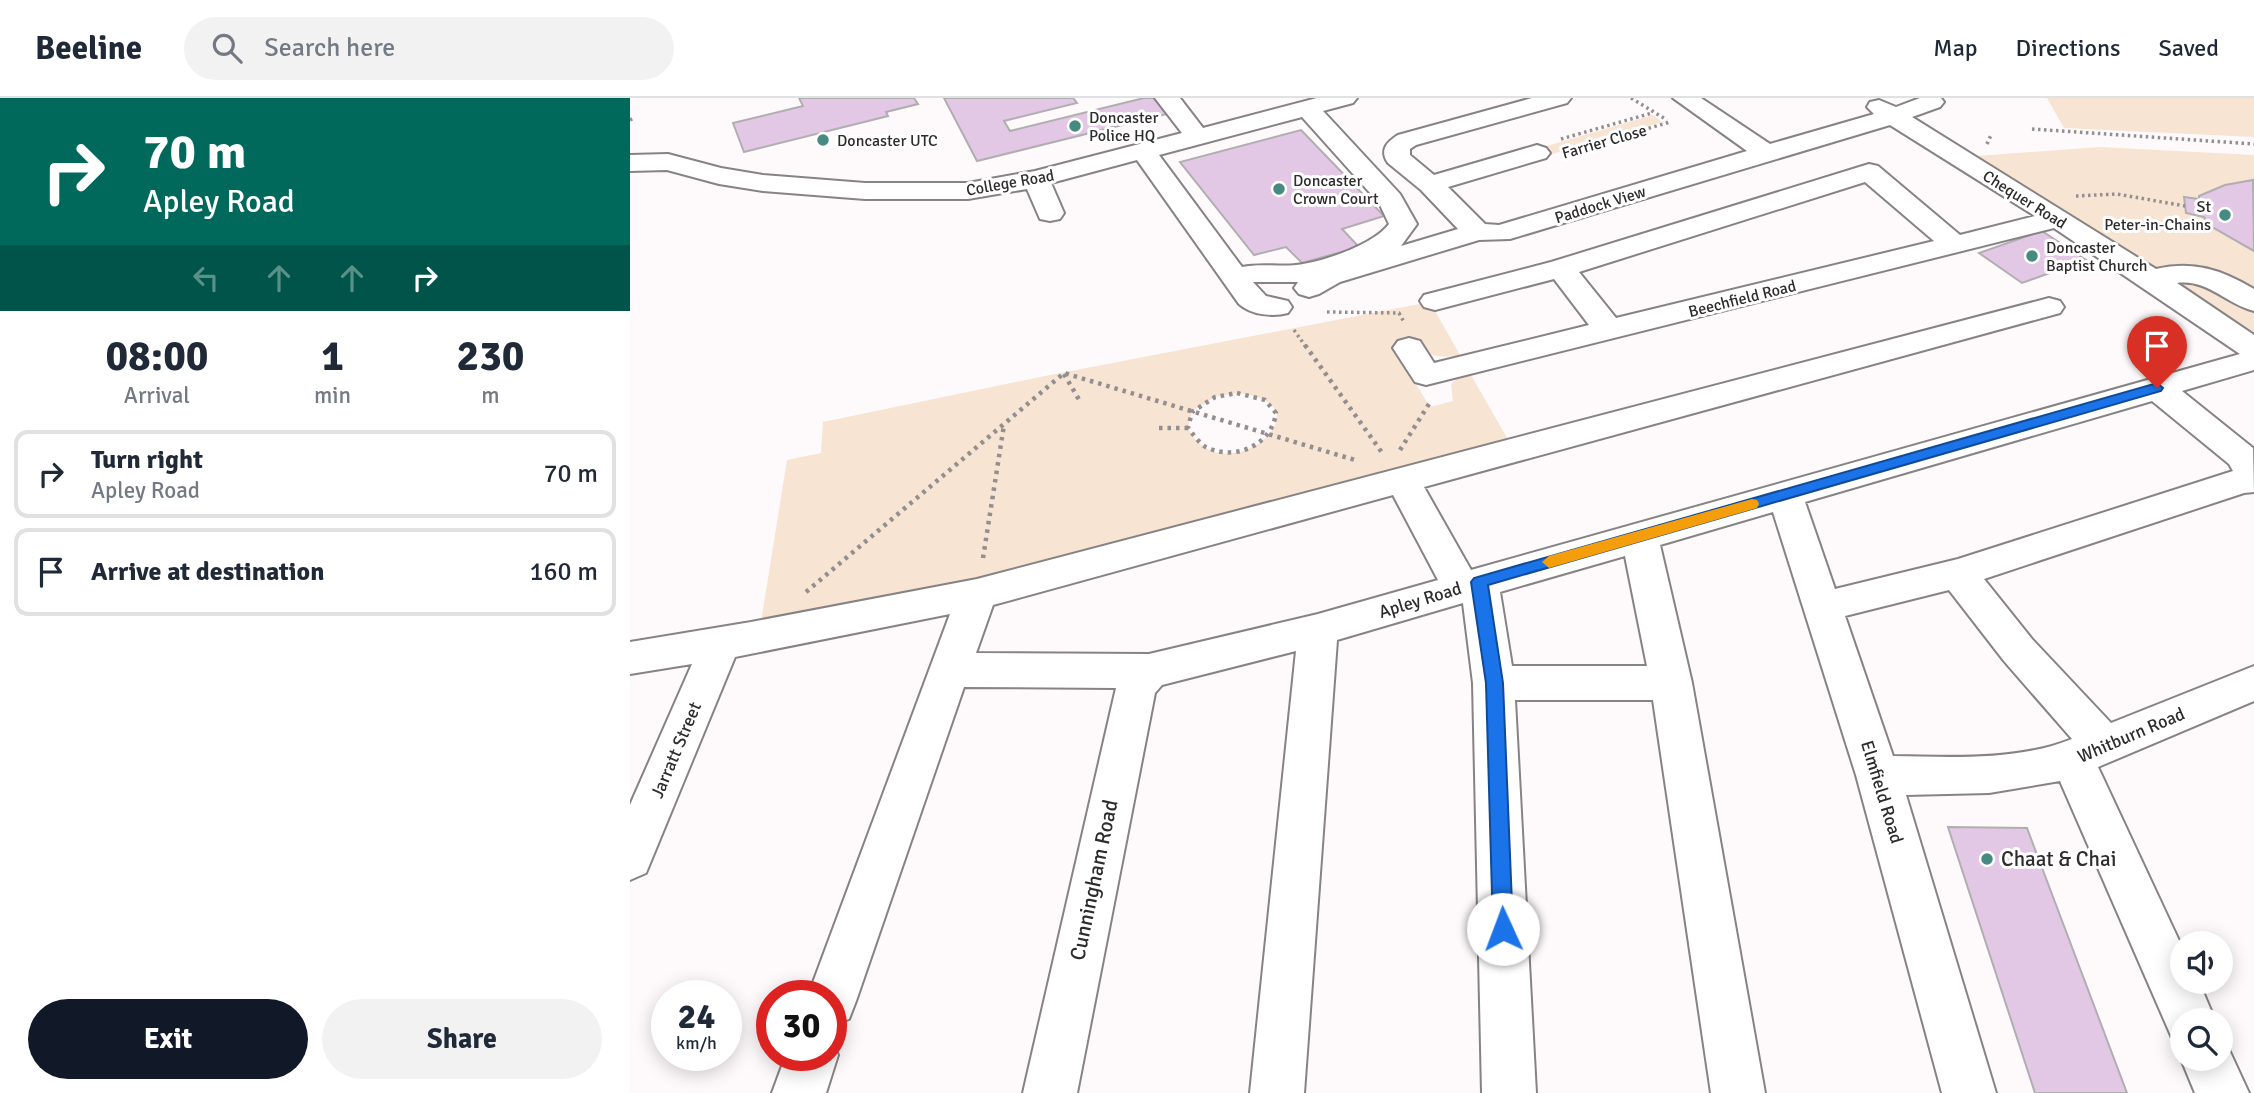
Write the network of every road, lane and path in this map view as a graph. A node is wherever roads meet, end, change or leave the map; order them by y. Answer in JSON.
{"nodes":[{"id":1,"x":1167,"y":98,"type":"edge"},
{"id":2,"x":1345,"y":98,"type":"edge"},
{"id":3,"x":1559,"y":98,"type":"edge"},
{"id":4,"x":1685,"y":98,"type":"edge"},
{"id":5,"x":1865,"y":98,"type":"edge"},
{"id":6,"x":1931,"y":102,"type":"dead end"},
{"id":7,"x":1307,"y":108,"type":"junction"},
{"id":8,"x":1651,"y":113,"type":"dead end"},
{"id":9,"x":1893,"y":116,"type":"junction"},
{"id":10,"x":1670,"y":122,"type":"dead end"},
{"id":11,"x":2032,"y":129,"type":"dead end"},
{"id":12,"x":634,"y":135,"type":"edge"},
{"id":13,"x":1198,"y":137,"type":"junction"},
{"id":14,"x":2254,"y":144,"type":"edge"},
{"id":15,"x":1143,"y":151,"type":"junction"},
{"id":16,"x":1537,"y":153,"type":"junction"},
{"id":17,"x":1766,"y":153,"type":"junction"},
{"id":18,"x":701,"y":171,"type":"junction"},
{"id":19,"x":1036,"y":180,"type":"junction"},
{"id":20,"x":1430,"y":184,"type":"junction"},
{"id":21,"x":678,"y":191,"type":"dead end"},
{"id":22,"x":2185,"y":205,"type":"dead end"},
{"id":23,"x":2061,"y":208,"type":"junction"},
{"id":24,"x":1051,"y":213,"type":"dead end"},
{"id":25,"x":1477,"y":232,"type":"junction"},
{"id":26,"x":1955,"y":245,"type":"junction"},
{"id":27,"x":1561,"y":268,"type":"junction"},
{"id":28,"x":1234,"y":277,"type":"junction"},
{"id":29,"x":2152,"y":279,"type":"junction"},
{"id":30,"x":1309,"y":288,"type":"dead end"},
{"id":31,"x":1435,"y":301,"type":"dead end"},
{"id":32,"x":2254,"y":302,"type":"edge"},
{"id":33,"x":1277,"y":307,"type":"junction"},
{"id":34,"x":2049,"y":307,"type":"dead end"},
{"id":35,"x":1610,"y":331,"type":"junction"},
{"id":36,"x":1409,"y":348,"type":"joint"},
{"id":37,"x":2254,"y":349,"type":"edge"},
{"id":38,"x":2254,"y":360,"type":"edge"},
{"id":39,"x":1064,"y":373,"type":"junction"},
{"id":40,"x":1431,"y":385,"type":"junction"},
{"id":41,"x":2157,"y":388,"type":"junction"},
{"id":42,"x":1081,"y":403,"type":"dead end"},
{"id":43,"x":1192,"y":412,"type":"junction"},
{"id":44,"x":1004,"y":424,"type":"junction"},
{"id":45,"x":1159,"y":428,"type":"dead end"},
{"id":46,"x":1188,"y":428,"type":"junction"},
{"id":47,"x":1271,"y":435,"type":"junction"},
{"id":48,"x":1396,"y":473,"type":"junction"},
{"id":49,"x":2251,"y":480,"type":"edge"},
{"id":50,"x":1785,"y":495,"type":"junction"},
{"id":51,"x":1639,"y":536,"type":"junction"},
{"id":52,"x":1958,"y":573,"type":"junction"},
{"id":53,"x":1470,"y":585,"type":"junction"},
{"id":54,"x":804,"y":593,"type":"dead end"},
{"id":55,"x":977,"y":594,"type":"junction"},
{"id":56,"x":1822,"y":607,"type":"junction"},
{"id":57,"x":1318,"y":630,"type":"junction"},
{"id":58,"x":722,"y":643,"type":"junction"},
{"id":59,"x":630,"y":658,"type":"edge"},
{"id":60,"x":949,"y":670,"type":"junction"},
{"id":61,"x":1149,"y":671,"type":"junction"},
{"id":62,"x":1494,"y":683,"type":"junction"},
{"id":63,"x":1671,"y":683,"type":"junction"},
{"id":64,"x":2253,"y":686,"type":"edge"},
{"id":65,"x":2089,"y":752,"type":"junction"},
{"id":66,"x":1878,"y":775,"type":"junction"},
{"id":67,"x":630,"y":858,"type":"edge"},
{"id":68,"x":838,"y":980,"type":"edge"},
{"id":69,"x":2185,"y":1008,"type":"edge"},
{"id":70,"x":807,"y":1071,"type":"edge"},
{"id":71,"x":2212,"y":1071,"type":"edge"},
{"id":72,"x":799,"y":1093,"type":"edge"},
{"id":73,"x":1050,"y":1093,"type":"edge"},
{"id":74,"x":1277,"y":1093,"type":"edge"},
{"id":75,"x":1508,"y":1093,"type":"edge"},
{"id":76,"x":1738,"y":1093,"type":"edge"},
{"id":77,"x":1969,"y":1093,"type":"edge"},
{"id":78,"x":2222,"y":1093,"type":"edge"}],
"edges":[{"from":1,"to":13,"type":"street"},
{"from":2,"to":7,"type":"street","name":"College Road"},
{"from":3,"to":20,"type":"street"},
{"from":4,"to":17,"type":"street"},
{"from":5,"to":9,"type":"street","name":"Chequer Road"},
{"from":6,"to":9,"type":"street","name":"Paddock View"},
{"from":7,"to":13,"type":"street","name":"College Road"},
{"from":7,"to":28,"type":"street"},
{"from":8,"to":16,"type":"path","name":"Farrier Close"},
{"from":9,"to":17,"type":"street","name":"Paddock View"},
{"from":9,"to":23,"type":"street","name":"Chequer Road"},
{"from":10,"to":16,"type":"path","name":"Farrier Close"},
{"from":11,"to":14,"type":"path"},
{"from":12,"to":18,"type":"street","name":"College Road"},
{"from":13,"to":15,"type":"street","name":"College Road"},
{"from":15,"to":19,"type":"street","name":"College Road"},
{"from":15,"to":28,"type":"street"},
{"from":16,"to":20,"type":"street","name":"Farrier Close"},
{"from":17,"to":25,"type":"street","name":"Paddock View"},
{"from":18,"to":19,"type":"street","name":"College Road"},
{"from":18,"to":21,"type":"street"},
{"from":19,"to":24,"type":"street"},
{"from":20,"to":25,"type":"street"},
{"from":22,"to":23,"type":"path"},
{"from":23,"to":26,"type":"street","name":"Beechfield Road"},
{"from":23,"to":29,"type":"street","name":"Chequer Road"},
{"from":25,"to":30,"type":"street","name":"Paddock View"},
{"from":26,"to":27,"type":"street"},
{"from":26,"to":35,"type":"street","name":"Beechfield Road"},
{"from":27,"to":31,"type":"street"},
{"from":27,"to":35,"type":"street"},
{"from":28,"to":33,"type":"street"},
{"from":29,"to":32,"type":"street"},
{"from":29,"to":37,"type":"street","name":"Chequer Road"},
{"from":33,"to":36,"type":"path"},
{"from":33,"to":48,"type":"path"},
{"from":34,"to":48,"type":"street"},
{"from":35,"to":40,"type":"street","name":"Beechfield Road"},
{"from":36,"to":40,"type":"street"},
{"from":38,"to":41,"type":"street","name":"Apley Road"},
{"from":39,"to":42,"type":"path"},
{"from":39,"to":43,"type":"path"},
{"from":39,"to":44,"type":"path"},
{"from":40,"to":48,"type":"path"},
{"from":41,"to":49,"type":"street"},
{"from":41,"to":50,"type":"street","name":"Apley Road"},
{"from":43,"to":46,"type":"path"},
{"from":43,"to":47,"type":"path"},
{"from":43,"to":47,"type":"path"},
{"from":44,"to":54,"type":"path"},
{"from":44,"to":55,"type":"path"},
{"from":45,"to":46,"type":"path"},
{"from":46,"to":47,"type":"path"},
{"from":47,"to":48,"type":"path"},
{"from":48,"to":53,"type":"street"},
{"from":48,"to":55,"type":"street"},
{"from":49,"to":52,"type":"street"},
{"from":50,"to":51,"type":"street","name":"Apley Road"},
{"from":50,"to":56,"type":"street","name":"Elmfield Road"},
{"from":51,"to":53,"type":"street","name":"Apley Road"},
{"from":51,"to":63,"type":"street"},
{"from":52,"to":56,"type":"street"},
{"from":52,"to":65,"type":"street"},
{"from":53,"to":57,"type":"street","name":"Apley Road"},
{"from":53,"to":62,"type":"street"},
{"from":55,"to":58,"type":"street"},
{"from":55,"to":60,"type":"street"},
{"from":56,"to":66,"type":"street","name":"Elmfield Road"},
{"from":57,"to":61,"type":"street","name":"Apley Road"},
{"from":57,"to":74,"type":"street"},
{"from":58,"to":59,"type":"street"},
{"from":58,"to":67,"type":"street","name":"Jarratt Street"},
{"from":60,"to":61,"type":"street","name":"Apley Road"},
{"from":60,"to":68,"type":"street"},
{"from":61,"to":73,"type":"street","name":"Cunningham Road"},
{"from":62,"to":63,"type":"street"},
{"from":62,"to":75,"type":"street"},
{"from":63,"to":76,"type":"street"},
{"from":64,"to":65,"type":"street","name":"Whitburn Road"},
{"from":65,"to":66,"type":"street","name":"Whitburn Road"},
{"from":65,"to":69,"type":"street"},
{"from":66,"to":77,"type":"street","name":"Elmfield Road"},
{"from":70,"to":72,"type":"street"},
{"from":71,"to":78,"type":"street"}]}
